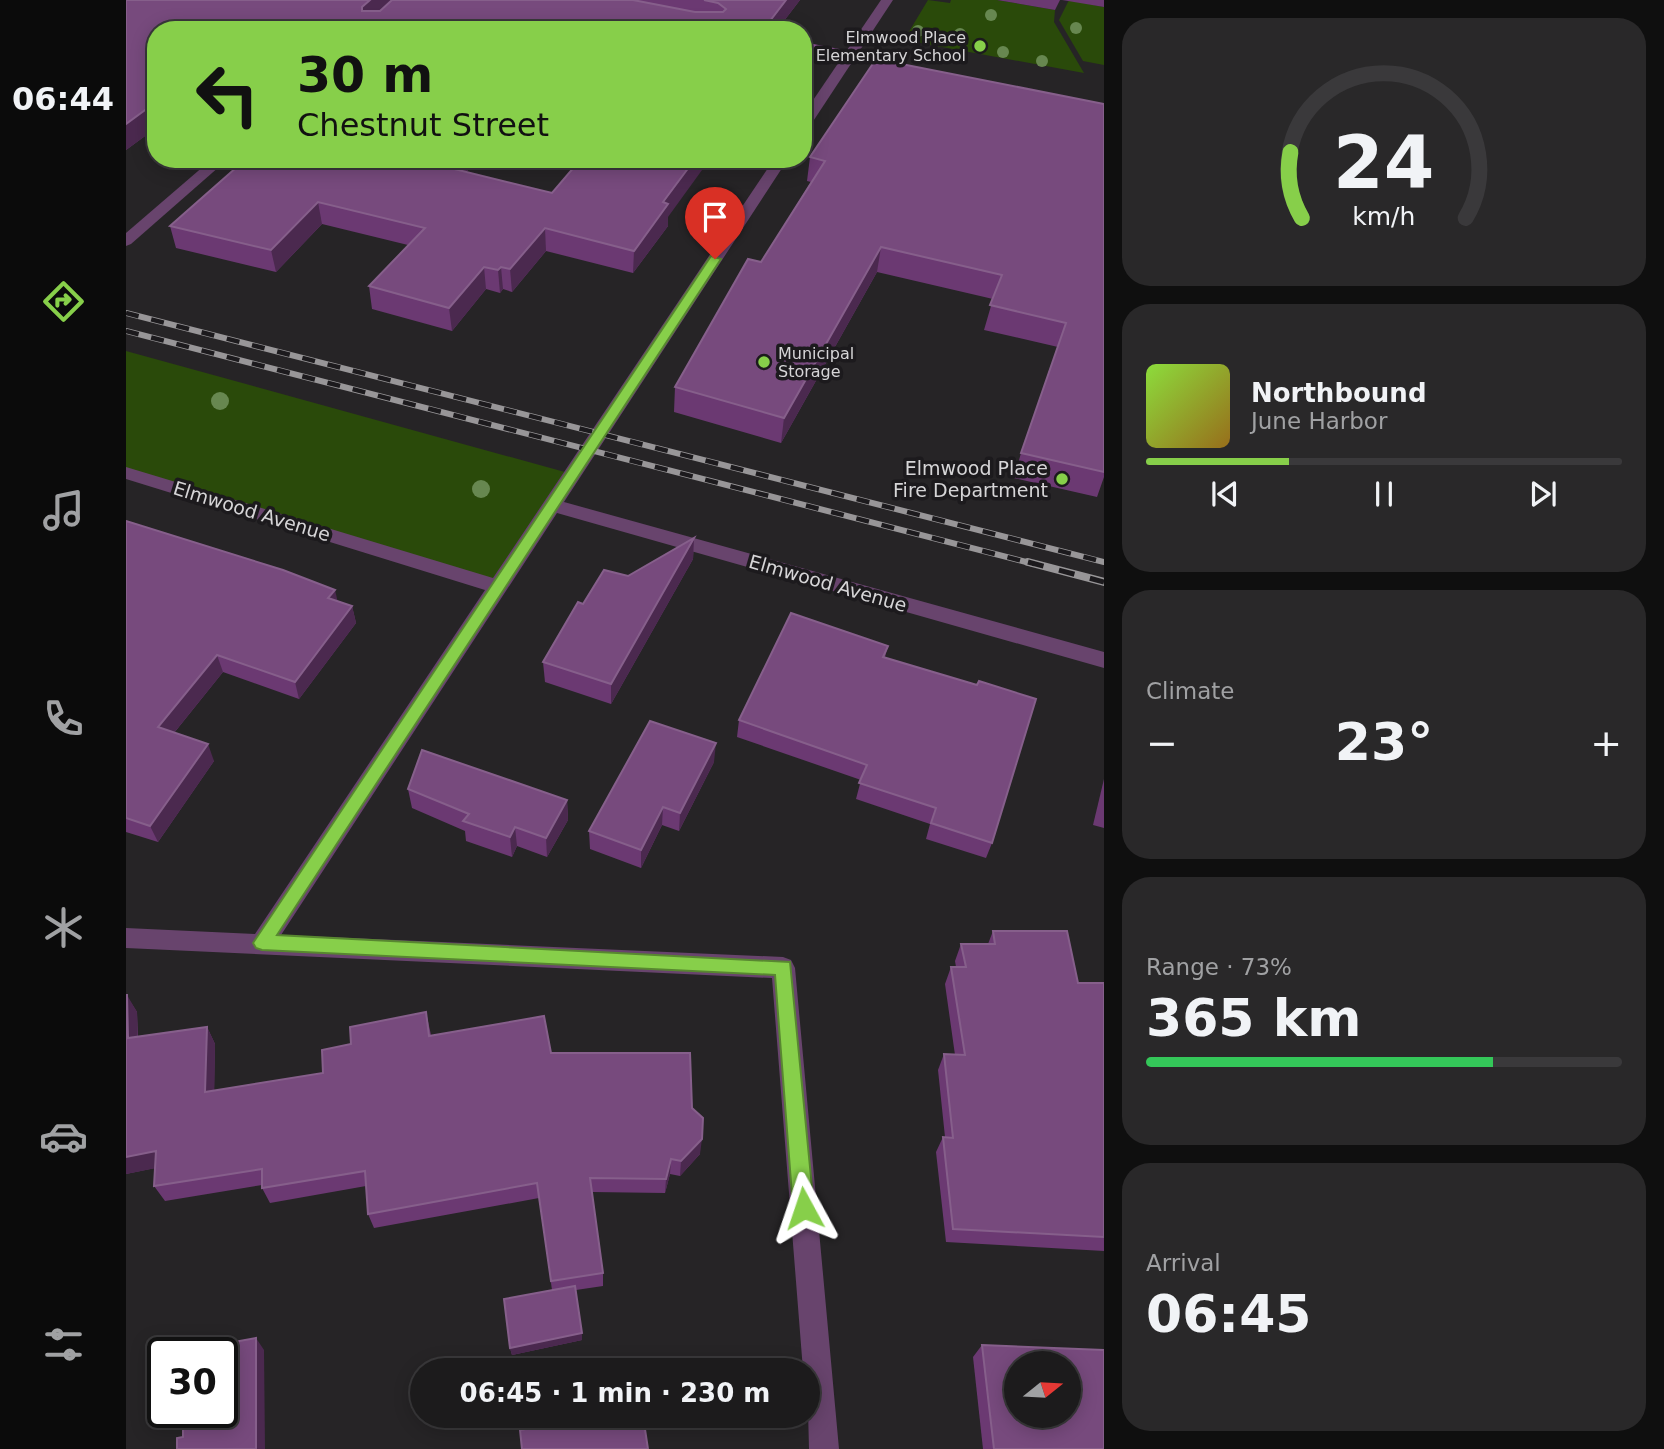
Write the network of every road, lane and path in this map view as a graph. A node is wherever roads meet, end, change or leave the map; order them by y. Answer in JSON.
{"nodes":[{"id":1,"x":887,"y":0,"type":"edge"},
{"id":2,"x":812,"y":48,"type":"edge"},
{"id":3,"x":850,"y":55,"type":"junction"},
{"id":4,"x":921,"y":69,"type":"edge"},
{"id":5,"x":812,"y":112,"type":"edge"},
{"id":6,"x":211,"y":168,"type":"edge"},
{"id":7,"x":775,"y":168,"type":"edge"},
{"id":8,"x":126,"y":241,"type":"edge"},
{"id":9,"x":126,"y":473,"type":"edge"},
{"id":10,"x":552,"y":505,"type":"junction"},
{"id":11,"x":498,"y":587,"type":"junction"},
{"id":12,"x":1104,"y":660,"type":"edge"},
{"id":13,"x":126,"y":938,"type":"edge"},
{"id":14,"x":262,"y":943,"type":"junction"},
{"id":15,"x":824,"y":1449,"type":"edge"}],
"edges":[{"from":1,"to":3,"type":"street"},
{"from":2,"to":3,"type":"main road"},
{"from":3,"to":4,"type":"main road"},
{"from":3,"to":5,"type":"street"},
{"from":6,"to":8,"type":"street"},
{"from":7,"to":10,"type":"street"},
{"from":9,"to":11,"type":"street","name":"Elmwood Avenue"},
{"from":10,"to":11,"type":"street"},
{"from":10,"to":12,"type":"street","name":"Elmwood Avenue"},
{"from":11,"to":14,"type":"street"},
{"from":13,"to":14,"type":"street"},
{"from":14,"to":15,"type":"street"}]}
